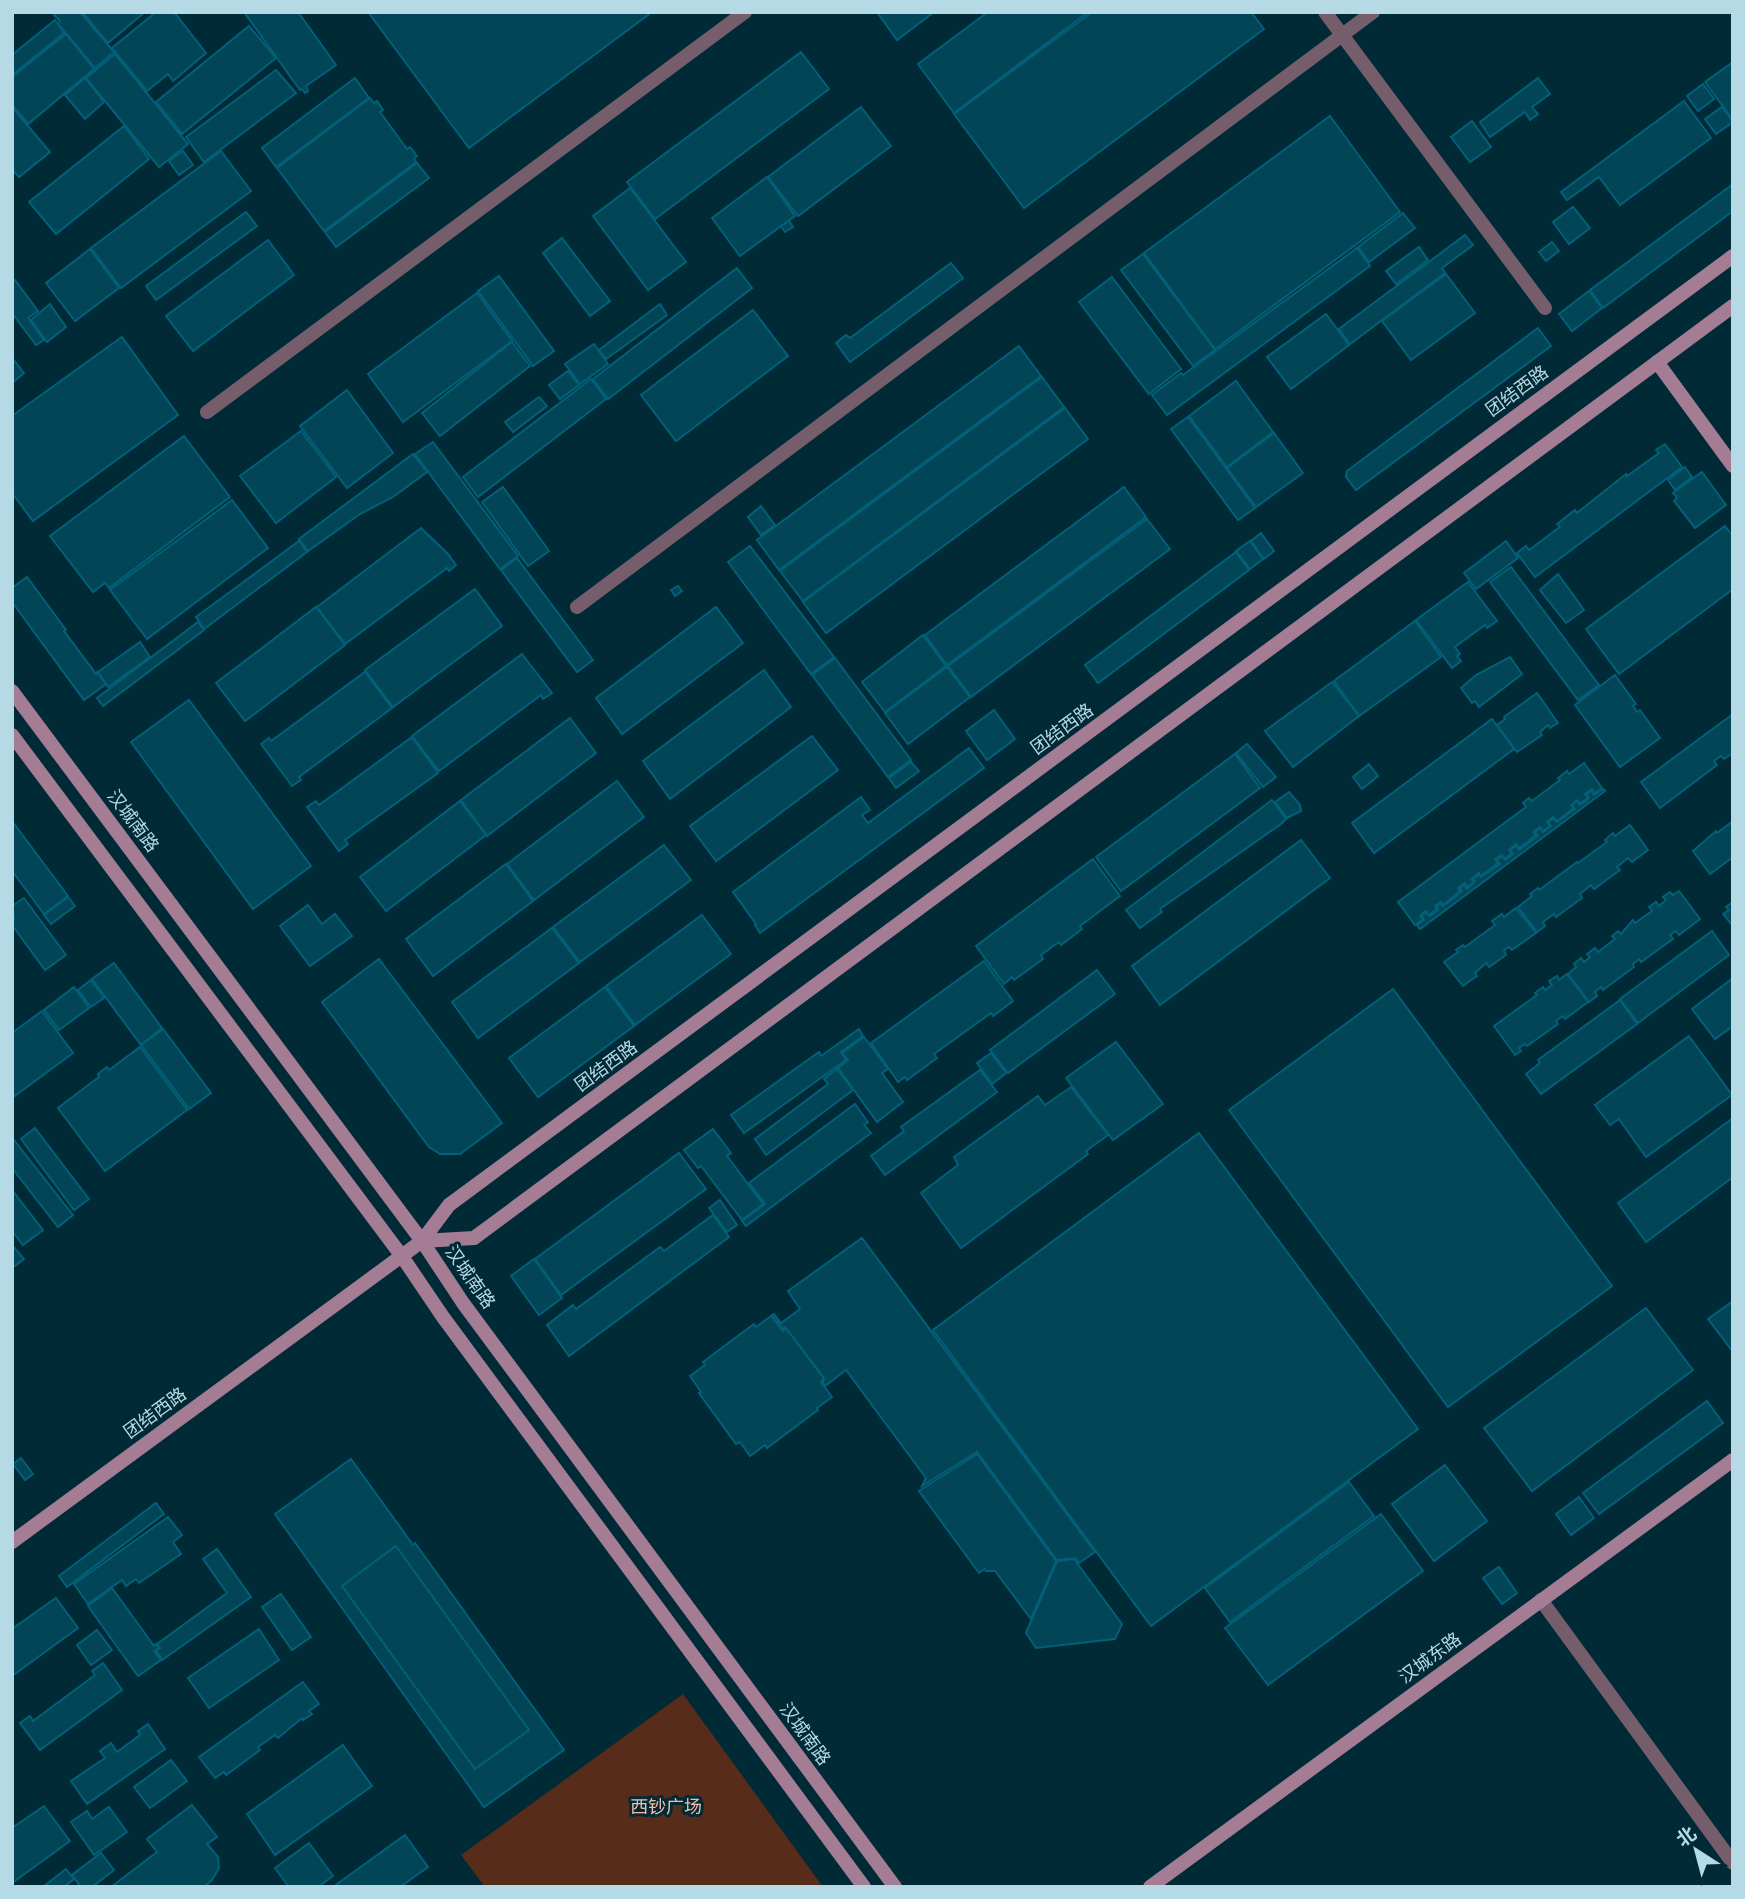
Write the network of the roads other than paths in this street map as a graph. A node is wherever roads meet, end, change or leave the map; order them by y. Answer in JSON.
{"nodes":[{"id":1,"x":745,"y":12,"type":"edge"},
{"id":2,"x":1325,"y":12,"type":"edge"},
{"id":3,"x":1373,"y":12,"type":"edge"},
{"id":4,"x":1342,"y":35,"type":"junction"},
{"id":5,"x":1733,"y":256,"type":"edge"},
{"id":6,"x":1733,"y":306,"type":"edge"},
{"id":7,"x":1545,"y":308,"type":"dead end"},
{"id":8,"x":1657,"y":362,"type":"junction"},
{"id":9,"x":208,"y":412,"type":"dead end"},
{"id":10,"x":1733,"y":466,"type":"edge"},
{"id":11,"x":577,"y":607,"type":"dead end"},
{"id":12,"x":12,"y":691,"type":"edge"},
{"id":13,"x":12,"y":735,"type":"edge"},
{"id":14,"x":422,"y":1241,"type":"junction"},
{"id":15,"x":401,"y":1255,"type":"junction"},
{"id":16,"x":1733,"y":1460,"type":"edge"},
{"id":17,"x":12,"y":1542,"type":"edge"},
{"id":18,"x":1541,"y":1600,"type":"junction"},
{"id":19,"x":1733,"y":1863,"type":"edge"},
{"id":20,"x":864,"y":1887,"type":"edge"},
{"id":21,"x":895,"y":1887,"type":"edge"},
{"id":22,"x":1150,"y":1887,"type":"edge"}],
"edges":[{"from":1,"to":9,"type":"street"},
{"from":2,"to":4,"type":"street"},
{"from":3,"to":4,"type":"street"},
{"from":4,"to":7,"type":"street"},
{"from":4,"to":11,"type":"street"},
{"from":5,"to":14,"type":"street","name":"团结西路"},
{"from":6,"to":8,"type":"street"},
{"from":8,"to":10,"type":"street"},
{"from":8,"to":14,"type":"street"},
{"from":12,"to":14,"type":"street","name":"汉城南路"},
{"from":13,"to":15,"type":"street"},
{"from":14,"to":15,"type":"street","name":"团结西路"},
{"from":14,"to":21,"type":"street","name":"汉城南路"},
{"from":15,"to":17,"type":"street","name":"团结西路"},
{"from":15,"to":20,"type":"street"},
{"from":16,"to":18,"type":"street","name":"汉城东路"},
{"from":18,"to":19,"type":"street"},
{"from":18,"to":22,"type":"street","name":"汉城东路"}]}
